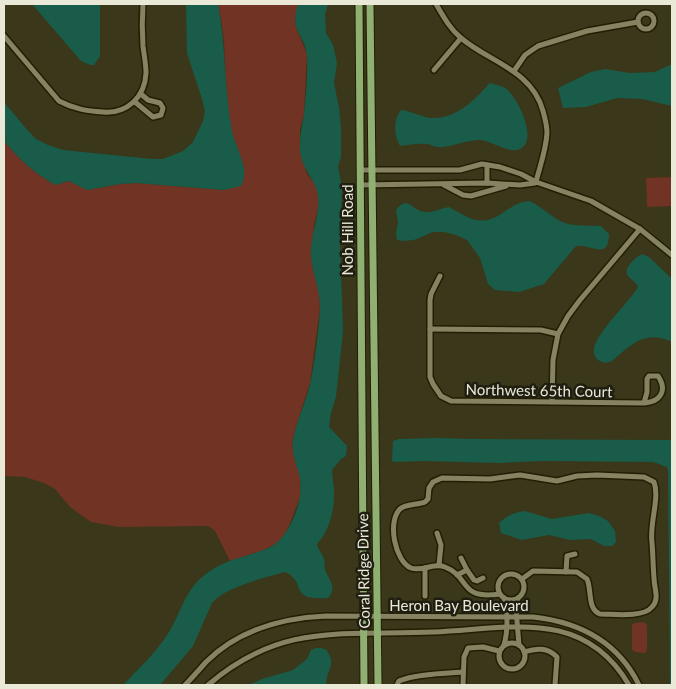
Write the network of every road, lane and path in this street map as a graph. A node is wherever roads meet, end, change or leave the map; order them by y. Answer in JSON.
{"nodes":[{"id":1,"x":143,"y":4,"type":"edge"},
{"id":2,"x":359,"y":4,"type":"edge"},
{"id":3,"x":370,"y":4,"type":"edge"},
{"id":4,"x":436,"y":4,"type":"edge"},
{"id":5,"x":638,"y":22,"type":"dead end"},
{"id":6,"x":4,"y":36,"type":"edge"},
{"id":7,"x":461,"y":38,"type":"junction"},
{"id":8,"x":434,"y":70,"type":"dead end"},
{"id":9,"x":514,"y":71,"type":"junction"},
{"id":10,"x":138,"y":98,"type":"junction"},
{"id":11,"x":487,"y":165,"type":"junction"},
{"id":12,"x":360,"y":170,"type":"junction"},
{"id":13,"x":372,"y":170,"type":"junction"},
{"id":14,"x":441,"y":170,"type":"junction"},
{"id":15,"x":536,"y":182,"type":"junction"},
{"id":16,"x":487,"y":183,"type":"junction"},
{"id":17,"x":441,"y":184,"type":"junction"},
{"id":18,"x":360,"y":185,"type":"junction"},
{"id":19,"x":372,"y":185,"type":"junction"},
{"id":20,"x":520,"y":185,"type":"junction"},
{"id":21,"x":640,"y":229,"type":"junction"},
{"id":22,"x":672,"y":255,"type":"edge"},
{"id":23,"x":440,"y":276,"type":"dead end"},
{"id":24,"x":430,"y":329,"type":"junction"},
{"id":25,"x":558,"y":334,"type":"junction"},
{"id":26,"x":552,"y":402,"type":"junction"},
{"id":27,"x":644,"y":403,"type":"junction"},
{"id":28,"x":363,"y":456,"type":"joint"},
{"id":29,"x":375,"y":456,"type":"joint"},
{"id":30,"x":437,"y":533,"type":"dead end"},
{"id":31,"x":575,"y":554,"type":"dead end"},
{"id":32,"x":461,"y":558,"type":"dead end"},
{"id":33,"x":439,"y":565,"type":"junction"},
{"id":34,"x":425,"y":568,"type":"junction"},
{"id":35,"x":467,"y":570,"type":"junction"},
{"id":36,"x":566,"y":572,"type":"junction"},
{"id":37,"x":457,"y":575,"type":"junction"},
{"id":38,"x":483,"y":578,"type":"dead end"},
{"id":39,"x":522,"y":579,"type":"junction"},
{"id":40,"x":425,"y":596,"type":"dead end"},
{"id":41,"x":502,"y":596,"type":"junction"},
{"id":42,"x":518,"y":598,"type":"junction"},
{"id":43,"x":363,"y":616,"type":"junction"},
{"id":44,"x":377,"y":617,"type":"junction"},
{"id":45,"x":506,"y":617,"type":"junction"},
{"id":46,"x":517,"y":617,"type":"junction"},
{"id":47,"x":506,"y":626,"type":"junction"},
{"id":48,"x":517,"y":626,"type":"junction"},
{"id":49,"x":363,"y":632,"type":"junction"},
{"id":50,"x":377,"y":632,"type":"junction"},
{"id":51,"x":504,"y":645,"type":"junction"},
{"id":52,"x":519,"y":645,"type":"junction"},
{"id":53,"x":499,"y":651,"type":"junction"},
{"id":54,"x":524,"y":652,"type":"junction"},
{"id":55,"x":463,"y":672,"type":"junction"},
{"id":56,"x":185,"y":685,"type":"edge"},
{"id":57,"x":208,"y":685,"type":"edge"},
{"id":58,"x":364,"y":685,"type":"edge"},
{"id":59,"x":378,"y":685,"type":"edge"},
{"id":60,"x":397,"y":685,"type":"edge"},
{"id":61,"x":463,"y":685,"type":"edge"},
{"id":62,"x":555,"y":685,"type":"edge"},
{"id":63,"x":629,"y":685,"type":"edge"},
{"id":64,"x":640,"y":685,"type":"edge"}],
"edges":[{"from":1,"to":10,"type":"street"},
{"from":2,"to":12,"type":"main road","name":"Nob Hill Road"},
{"from":3,"to":13,"type":"main road","name":"Nob Hill Road"},
{"from":4,"to":7,"type":"street"},
{"from":5,"to":9,"type":"street"},
{"from":6,"to":10,"type":"street"},
{"from":7,"to":8,"type":"street"},
{"from":7,"to":9,"type":"street"},
{"from":9,"to":15,"type":"street"},
{"from":10,"to":10,"type":"street"},
{"from":11,"to":14,"type":"street"},
{"from":11,"to":15,"type":"street"},
{"from":11,"to":16,"type":"street"},
{"from":12,"to":13,"type":"street"},
{"from":12,"to":18,"type":"main road","name":"Nob Hill Road"},
{"from":13,"to":14,"type":"street"},
{"from":13,"to":19,"type":"main road","name":"Nob Hill Road"},
{"from":14,"to":17,"type":"street"},
{"from":15,"to":20,"type":"street"},
{"from":15,"to":21,"type":"street"},
{"from":16,"to":17,"type":"street"},
{"from":16,"to":20,"type":"street"},
{"from":17,"to":19,"type":"street"},
{"from":17,"to":20,"type":"street"},
{"from":18,"to":19,"type":"street"},
{"from":18,"to":28,"type":"main road","name":"Nob Hill Road"},
{"from":19,"to":29,"type":"main road","name":"Nob Hill Road"},
{"from":21,"to":22,"type":"street"},
{"from":21,"to":25,"type":"street"},
{"from":23,"to":24,"type":"street"},
{"from":24,"to":25,"type":"street"},
{"from":24,"to":26,"type":"street","name":"Northwest 65th Court"},
{"from":25,"to":26,"type":"street"},
{"from":26,"to":27,"type":"street","name":"Northwest 65th Court"},
{"from":27,"to":27,"type":"street"},
{"from":28,"to":43,"type":"main road","name":"Coral Ridge Drive"},
{"from":29,"to":44,"type":"main road","name":"Coral Ridge Drive"},
{"from":30,"to":33,"type":"street"},
{"from":31,"to":36,"type":"street"},
{"from":32,"to":35,"type":"street"},
{"from":33,"to":34,"type":"street"},
{"from":33,"to":37,"type":"street"},
{"from":34,"to":36,"type":"street"},
{"from":34,"to":40,"type":"street"},
{"from":35,"to":37,"type":"street"},
{"from":35,"to":38,"type":"street"},
{"from":36,"to":39,"type":"street"},
{"from":37,"to":41,"type":"street"},
{"from":39,"to":41,"type":"street"},
{"from":39,"to":42,"type":"street"},
{"from":41,"to":42,"type":"street"},
{"from":41,"to":45,"type":"street"},
{"from":42,"to":46,"type":"street"},
{"from":43,"to":44,"type":"street","name":"Heron Bay Boulevard"},
{"from":43,"to":49,"type":"main road","name":"Coral Ridge Drive"},
{"from":43,"to":56,"type":"street","name":"Heron Bay Boulevard"},
{"from":44,"to":45,"type":"street","name":"Heron Bay Boulevard"},
{"from":44,"to":50,"type":"main road","name":"Coral Ridge Drive"},
{"from":45,"to":46,"type":"street","name":"Heron Bay Boulevard"},
{"from":45,"to":47,"type":"street"},
{"from":46,"to":48,"type":"street"},
{"from":46,"to":64,"type":"street","name":"Heron Bay Boulevard"},
{"from":47,"to":48,"type":"street","name":"Heron Bay Boulevard"},
{"from":47,"to":50,"type":"street","name":"Heron Bay Boulevard"},
{"from":47,"to":51,"type":"street"},
{"from":48,"to":52,"type":"street"},
{"from":48,"to":63,"type":"street","name":"Heron Bay Boulevard"},
{"from":49,"to":50,"type":"street","name":"Heron Bay Boulevard"},
{"from":49,"to":57,"type":"street","name":"Heron Bay Boulevard"},
{"from":49,"to":58,"type":"main road","name":"Coral Ridge Drive"},
{"from":50,"to":59,"type":"main road","name":"Coral Ridge Drive"},
{"from":51,"to":52,"type":"street"},
{"from":51,"to":53,"type":"street"},
{"from":52,"to":54,"type":"street"},
{"from":53,"to":54,"type":"street"},
{"from":53,"to":55,"type":"street"},
{"from":54,"to":62,"type":"street"},
{"from":55,"to":60,"type":"street"},
{"from":55,"to":61,"type":"street"}]}
